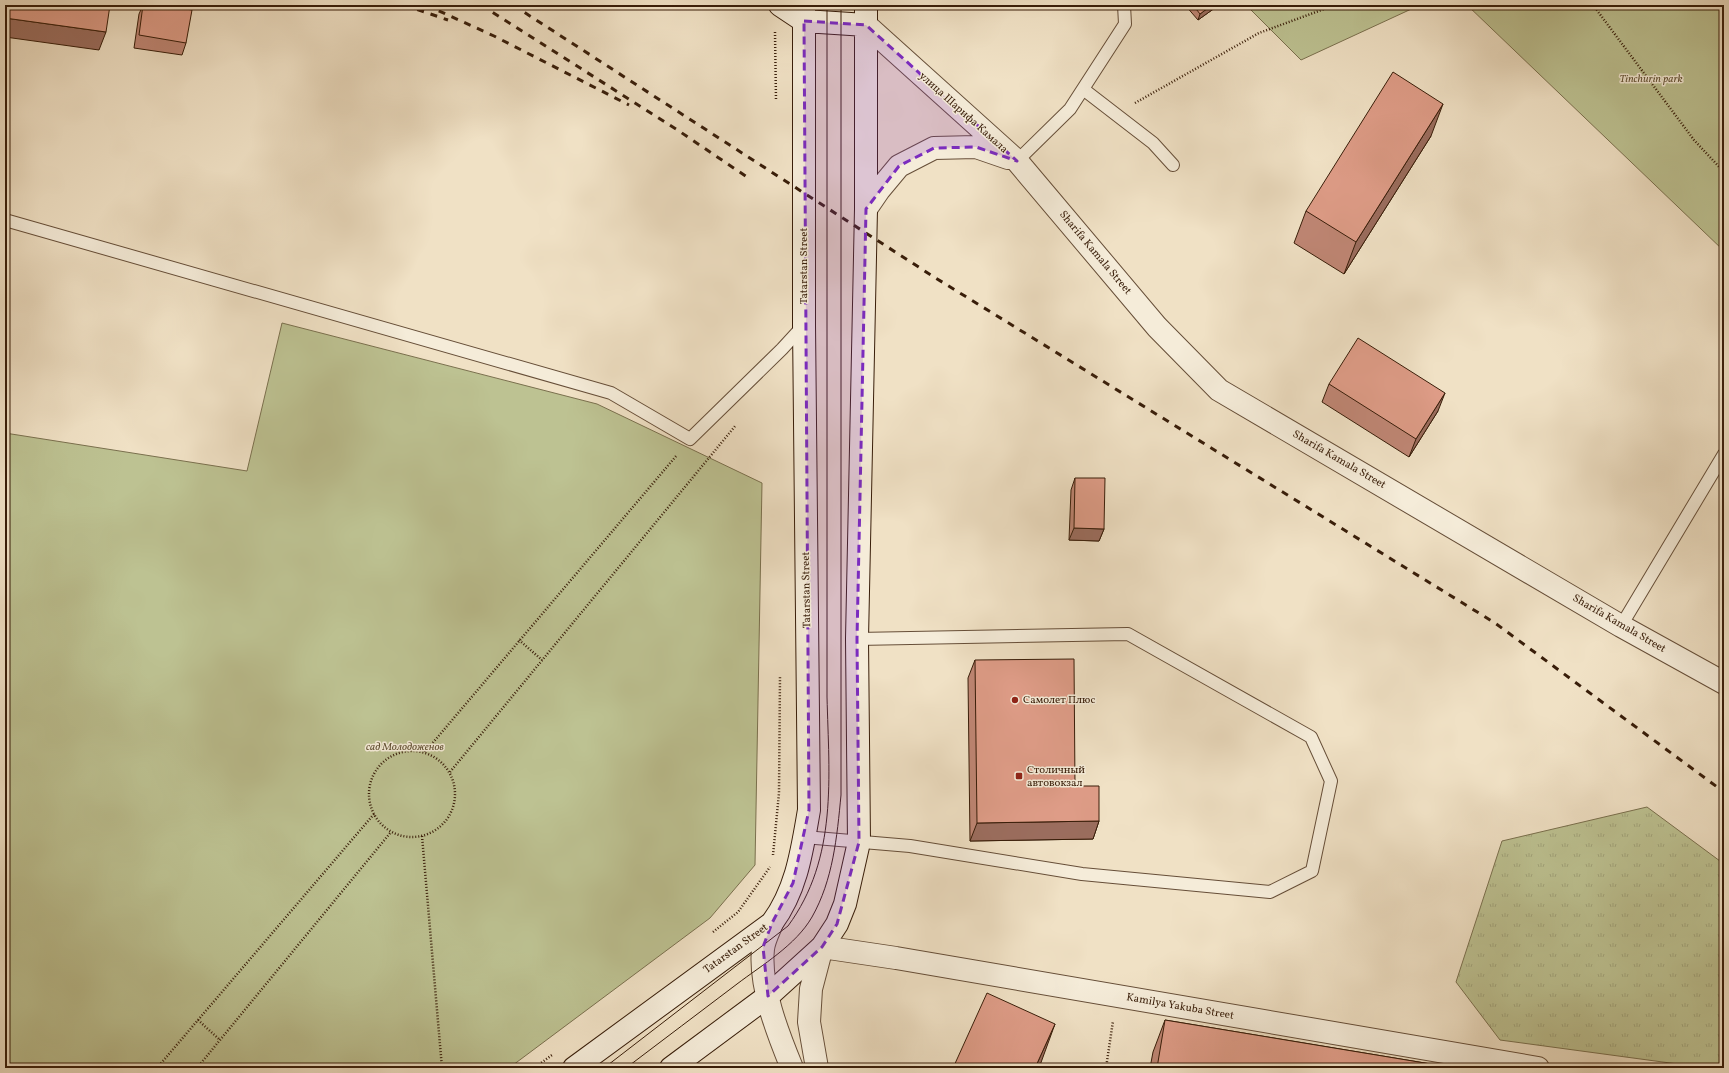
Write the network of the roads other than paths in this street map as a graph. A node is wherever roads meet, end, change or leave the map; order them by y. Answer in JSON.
{"nodes":[{"id":1,"x":780,"y":5,"type":"edge"},
{"id":2,"x":854,"y":5,"type":"edge"},
{"id":3,"x":1124,"y":5,"type":"edge"},
{"id":4,"x":804,"y":13,"type":"edge"},
{"id":5,"x":866,"y":15,"type":"edge"},
{"id":6,"x":1082,"y":89,"type":"junction"},
{"id":7,"x":1017,"y":161,"type":"junction"},
{"id":8,"x":1173,"y":165,"type":"dead end"},
{"id":9,"x":866,"y":209,"type":"junction"},
{"id":10,"x":5,"y":220,"type":"edge"},
{"id":11,"x":804,"y":325,"type":"junction"},
{"id":12,"x":1724,"y":454,"type":"edge"},
{"id":13,"x":1621,"y":626,"type":"junction"},
{"id":14,"x":857,"y":639,"type":"junction"},
{"id":15,"x":1724,"y":683,"type":"edge"},
{"id":16,"x":804,"y":837,"type":"junction"},
{"id":17,"x":860,"y":842,"type":"junction"},
{"id":18,"x":772,"y":923,"type":"junction"},
{"id":19,"x":822,"y":947,"type":"junction"},
{"id":20,"x":768,"y":996,"type":"junction"},
{"id":21,"x":1497,"y":1064,"type":"edge"},
{"id":22,"x":574,"y":1068,"type":"edge"},
{"id":23,"x":671,"y":1068,"type":"edge"},
{"id":24,"x":792,"y":1068,"type":"edge"},
{"id":25,"x":817,"y":1068,"type":"edge"},
{"id":26,"x":1538,"y":1068,"type":"edge"}],
"edges":[{"from":1,"to":4,"type":"main road"},
{"from":2,"to":5,"type":"main road"},
{"from":3,"to":6,"type":"lane"},
{"from":4,"to":5,"type":"main road"},
{"from":4,"to":11,"type":"main road","name":"Tatarstan Street"},
{"from":5,"to":7,"type":"main road","name":"улица Шарифа Камала"},
{"from":5,"to":9,"type":"main road"},
{"from":6,"to":7,"type":"lane"},
{"from":6,"to":8,"type":"lane"},
{"from":7,"to":9,"type":"main road","name":"улица Шарифа Камала"},
{"from":7,"to":13,"type":"main road","name":"Sharifa Kamala Street"},
{"from":9,"to":14,"type":"main road"},
{"from":10,"to":11,"type":"lane"},
{"from":11,"to":16,"type":"main road","name":"Tatarstan Street"},
{"from":12,"to":13,"type":"lane"},
{"from":13,"to":15,"type":"main road","name":"Sharifa Kamala Street"},
{"from":14,"to":17,"type":"main road"},
{"from":14,"to":17,"type":"lane"},
{"from":16,"to":17,"type":"lane"},
{"from":16,"to":18,"type":"main road","name":"Tatarstan Street"},
{"from":17,"to":19,"type":"main road"},
{"from":18,"to":20,"type":"main road"},
{"from":18,"to":22,"type":"main road","name":"Tatarstan Street"},
{"from":19,"to":20,"type":"main road"},
{"from":19,"to":21,"type":"main road","name":"Kamilya Yakuba Street"},
{"from":19,"to":25,"type":"main road"},
{"from":20,"to":23,"type":"main road"},
{"from":20,"to":24,"type":"main road"},
{"from":21,"to":26,"type":"main road","name":"Kamilya Yakuba Street"}]}
